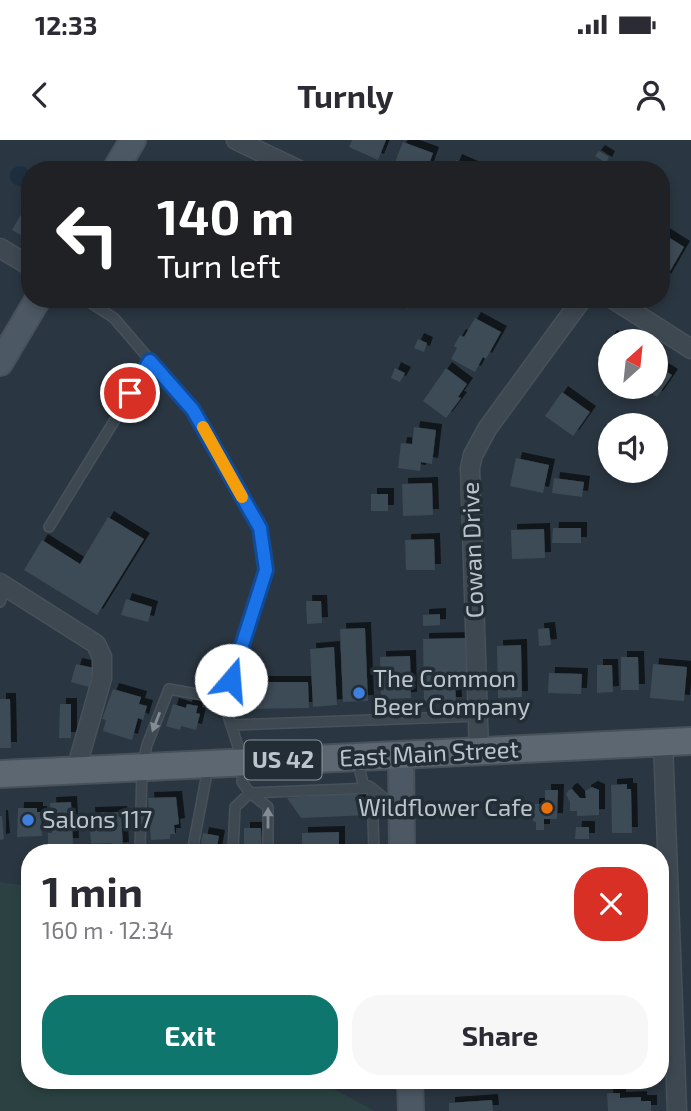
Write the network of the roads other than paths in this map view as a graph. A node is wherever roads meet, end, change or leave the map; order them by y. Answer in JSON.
{"nodes":[{"id":1,"x":133,"y":140,"type":"edge"},
{"id":2,"x":236,"y":140,"type":"edge"},
{"id":3,"x":121,"y":161,"type":"edge"},
{"id":4,"x":280,"y":161,"type":"edge"},
{"id":5,"x":0,"y":248,"type":"edge"},
{"id":6,"x":21,"y":261,"type":"edge"},
{"id":7,"x":33,"y":308,"type":"edge"},
{"id":8,"x":99,"y":308,"type":"edge"},
{"id":9,"x":575,"y":308,"type":"edge"},
{"id":10,"x":627,"y":308,"type":"edge"},
{"id":11,"x":691,"y":349,"type":"edge"},
{"id":12,"x":150,"y":361,"type":"junction"},
{"id":13,"x":0,"y":363,"type":"edge"},
{"id":14,"x":49,"y":527,"type":"dead end"},
{"id":15,"x":2,"y":590,"type":"edge"},
{"id":16,"x":224,"y":703,"type":"junction"},
{"id":17,"x":478,"y":716,"type":"junction"},
{"id":18,"x":232,"y":725,"type":"junction"},
{"id":19,"x":691,"y":741,"type":"edge"},
{"id":20,"x":663,"y":743,"type":"junction"},
{"id":21,"x":480,"y":752,"type":"junction"},
{"id":22,"x":401,"y":756,"type":"junction"},
{"id":23,"x":356,"y":757,"type":"junction"},
{"id":24,"x":243,"y":762,"type":"junction"},
{"id":25,"x":208,"y":764,"type":"junction"},
{"id":26,"x":142,"y":767,"type":"junction"},
{"id":27,"x":76,"y":770,"type":"junction"},
{"id":28,"x":0,"y":774,"type":"edge"},
{"id":29,"x":372,"y":788,"type":"junction"},
{"id":30,"x":250,"y":793,"type":"junction"},
{"id":31,"x":401,"y":800,"type":"junction"},
{"id":32,"x":141,"y":844,"type":"edge"},
{"id":33,"x":193,"y":844,"type":"edge"},
{"id":34,"x":233,"y":844,"type":"edge"},
{"id":35,"x":268,"y":844,"type":"edge"},
{"id":36,"x":374,"y":844,"type":"edge"},
{"id":37,"x":402,"y":844,"type":"edge"},
{"id":38,"x":682,"y":1038,"type":"edge"},
{"id":39,"x":410,"y":1089,"type":"edge"},
{"id":40,"x":411,"y":1111,"type":"edge"},
{"id":41,"x":677,"y":1111,"type":"edge"}],
"edges":[{"from":1,"to":3,"type":"street"},
{"from":2,"to":4,"type":"street"},
{"from":5,"to":6,"type":"street"},
{"from":7,"to":13,"type":"street"},
{"from":8,"to":12,"type":"lane"},
{"from":9,"to":17,"type":"street","name":"Cowan Drive"},
{"from":10,"to":11,"type":"street"},
{"from":12,"to":14,"type":"lane"},
{"from":12,"to":16,"type":"lane"},
{"from":15,"to":27,"type":"street"},
{"from":16,"to":18,"type":"lane"},
{"from":16,"to":26,"type":"lane","one_way":true},
{"from":17,"to":18,"type":"lane"},
{"from":17,"to":21,"type":"street","name":"Cowan Drive"},
{"from":18,"to":24,"type":"lane"},
{"from":19,"to":20,"type":"main road","name":"East Main Street","number":"US 42"},
{"from":20,"to":21,"type":"main road","name":"East Main Street","number":"US 42"},
{"from":20,"to":38,"type":"street"},
{"from":21,"to":22,"type":"main road","name":"East Main Street","number":"US 42"},
{"from":22,"to":23,"type":"main road","name":"East Main Street","number":"US 42"},
{"from":22,"to":31,"type":"street"},
{"from":23,"to":24,"type":"main road","name":"East Main Street","number":"US 42"},
{"from":23,"to":29,"type":"lane"},
{"from":24,"to":25,"type":"main road","name":"East Main Street","number":"US 42"},
{"from":24,"to":30,"type":"lane"},
{"from":25,"to":26,"type":"main road","name":"East Main Street","number":"US 42"},
{"from":25,"to":33,"type":"lane"},
{"from":26,"to":27,"type":"main road","name":"East Main Street","number":"US 42"},
{"from":26,"to":32,"type":"lane"},
{"from":27,"to":28,"type":"main road","name":"East Main Street","number":"US 42"},
{"from":29,"to":30,"type":"lane"},
{"from":29,"to":31,"type":"lane"},
{"from":29,"to":36,"type":"lane"},
{"from":30,"to":34,"type":"lane"},
{"from":35,"to":30,"type":"lane","one_way":true},
{"from":31,"to":37,"type":"street"},
{"from":38,"to":41,"type":"street"},
{"from":39,"to":40,"type":"street"}]}
